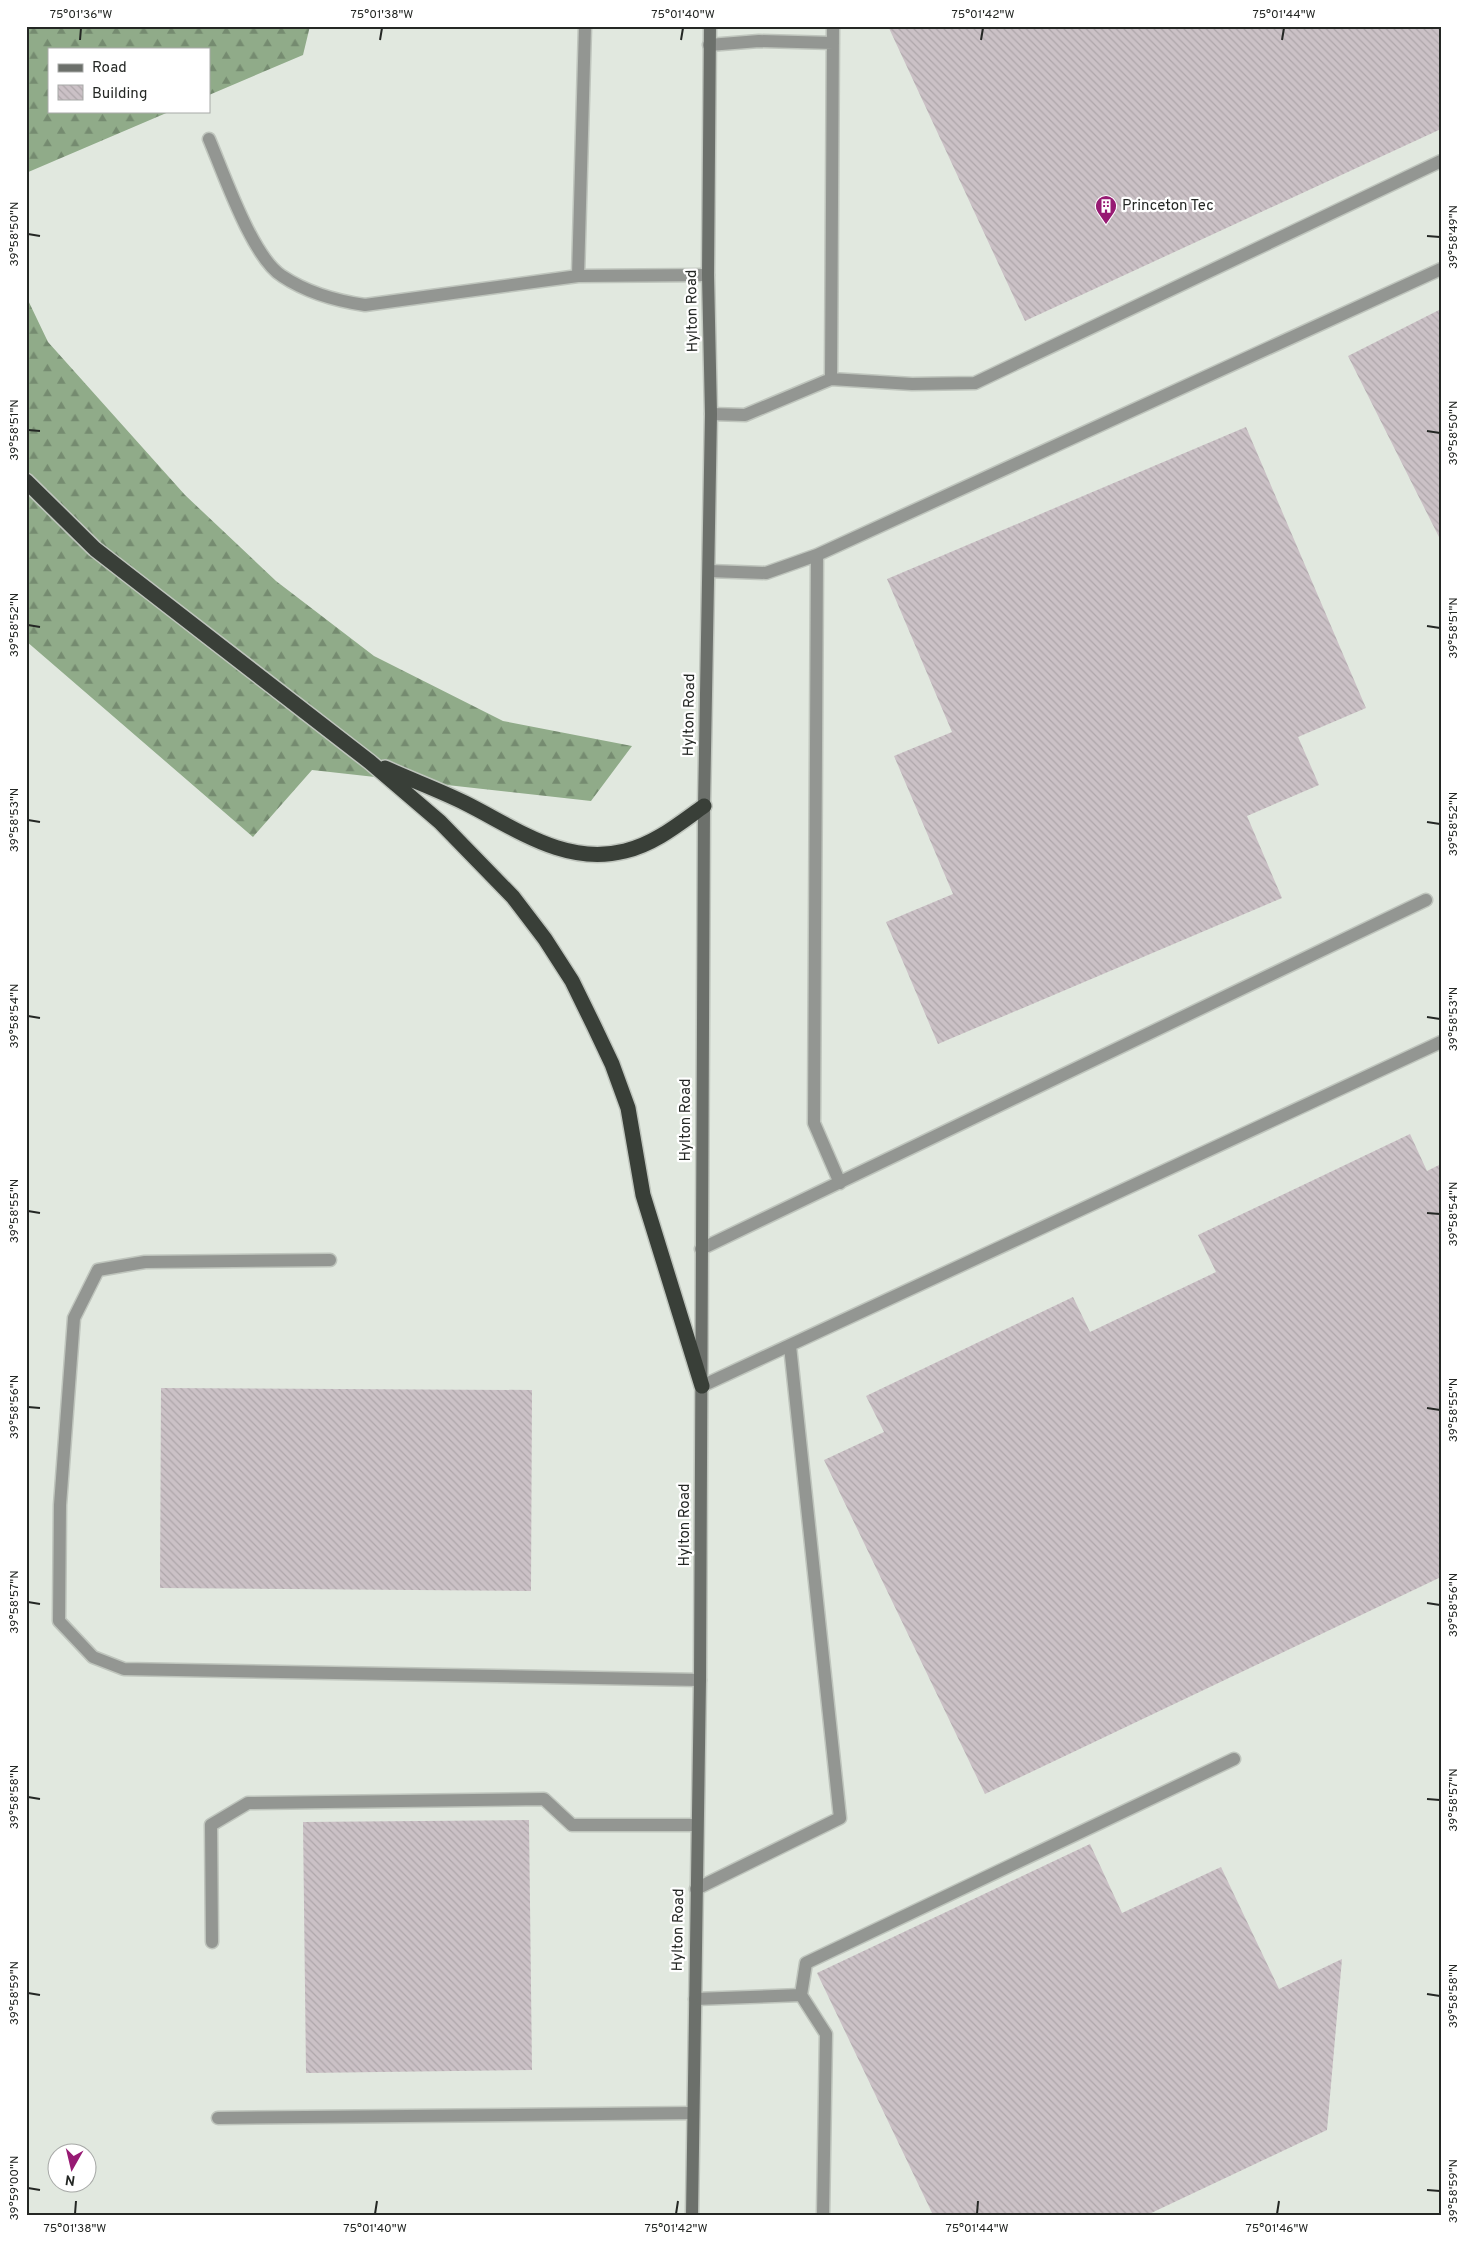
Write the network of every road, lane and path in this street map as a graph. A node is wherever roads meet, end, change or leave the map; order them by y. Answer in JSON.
{"nodes":[{"id":1,"x":585,"y":26,"type":"edge"},
{"id":2,"x":710,"y":26,"type":"edge"},
{"id":3,"x":833,"y":26,"type":"edge"},
{"id":4,"x":832,"y":43,"type":"junction"},
{"id":5,"x":710,"y":45,"type":"junction"},
{"id":6,"x":209,"y":139,"type":"dead end"},
{"id":7,"x":1441,"y":161,"type":"edge"},
{"id":8,"x":1441,"y":269,"type":"edge"},
{"id":9,"x":708,"y":275,"type":"junction"},
{"id":10,"x":578,"y":276,"type":"junction"},
{"id":11,"x":831,"y":379,"type":"junction"},
{"id":12,"x":711,"y":414,"type":"junction"},
{"id":13,"x":26,"y":481,"type":"edge"},
{"id":14,"x":817,"y":555,"type":"junction"},
{"id":15,"x":709,"y":571,"type":"junction"},
{"id":16,"x":370,"y":762,"type":"junction"},
{"id":17,"x":704,"y":806,"type":"junction"},
{"id":18,"x":1426,"y":900,"type":"dead end"},
{"id":19,"x":1441,"y":1042,"type":"edge"},
{"id":20,"x":840,"y":1183,"type":"junction"},
{"id":21,"x":701,"y":1249,"type":"junction"},
{"id":22,"x":330,"y":1260,"type":"dead end"},
{"id":23,"x":790,"y":1346,"type":"junction"},
{"id":24,"x":702,"y":1386,"type":"junction"},
{"id":25,"x":700,"y":1680,"type":"junction"},
{"id":26,"x":1234,"y":1759,"type":"dead end"},
{"id":27,"x":697,"y":1825,"type":"junction"},
{"id":28,"x":696,"y":1890,"type":"junction"},
{"id":29,"x":212,"y":1942,"type":"dead end"},
{"id":30,"x":801,"y":1995,"type":"junction"},
{"id":31,"x":695,"y":1999,"type":"junction"},
{"id":32,"x":693,"y":2113,"type":"junction"},
{"id":33,"x":218,"y":2118,"type":"dead end"},
{"id":34,"x":692,"y":2215,"type":"edge"},
{"id":35,"x":823,"y":2215,"type":"edge"}],
"edges":[{"from":1,"to":10,"type":"lane"},
{"from":2,"to":5,"type":"street","name":"Hylton Road"},
{"from":3,"to":4,"type":"lane"},
{"from":4,"to":5,"type":"lane"},
{"from":4,"to":11,"type":"lane"},
{"from":5,"to":9,"type":"street","name":"Hylton Road"},
{"from":6,"to":10,"type":"lane"},
{"from":7,"to":11,"type":"lane"},
{"from":8,"to":14,"type":"lane"},
{"from":9,"to":10,"type":"lane"},
{"from":9,"to":12,"type":"street","name":"Hylton Road"},
{"from":11,"to":12,"type":"lane"},
{"from":12,"to":15,"type":"street","name":"Hylton Road"},
{"from":13,"to":16,"type":"highway"},
{"from":14,"to":15,"type":"lane"},
{"from":14,"to":20,"type":"lane"},
{"from":15,"to":17,"type":"street","name":"Hylton Road"},
{"from":16,"to":17,"type":"highway"},
{"from":16,"to":24,"type":"highway"},
{"from":17,"to":21,"type":"street","name":"Hylton Road"},
{"from":18,"to":20,"type":"lane"},
{"from":19,"to":23,"type":"lane"},
{"from":20,"to":21,"type":"lane"},
{"from":21,"to":24,"type":"street","name":"Hylton Road"},
{"from":22,"to":25,"type":"lane"},
{"from":23,"to":24,"type":"lane"},
{"from":23,"to":28,"type":"lane"},
{"from":24,"to":25,"type":"street","name":"Hylton Road"},
{"from":25,"to":27,"type":"street","name":"Hylton Road"},
{"from":26,"to":30,"type":"lane"},
{"from":27,"to":28,"type":"street","name":"Hylton Road"},
{"from":27,"to":29,"type":"lane"},
{"from":28,"to":31,"type":"street","name":"Hylton Road"},
{"from":30,"to":31,"type":"lane"},
{"from":30,"to":35,"type":"lane"},
{"from":31,"to":32,"type":"street","name":"Hylton Road"},
{"from":32,"to":33,"type":"lane"},
{"from":32,"to":34,"type":"street","name":"Hylton Road"}]}
